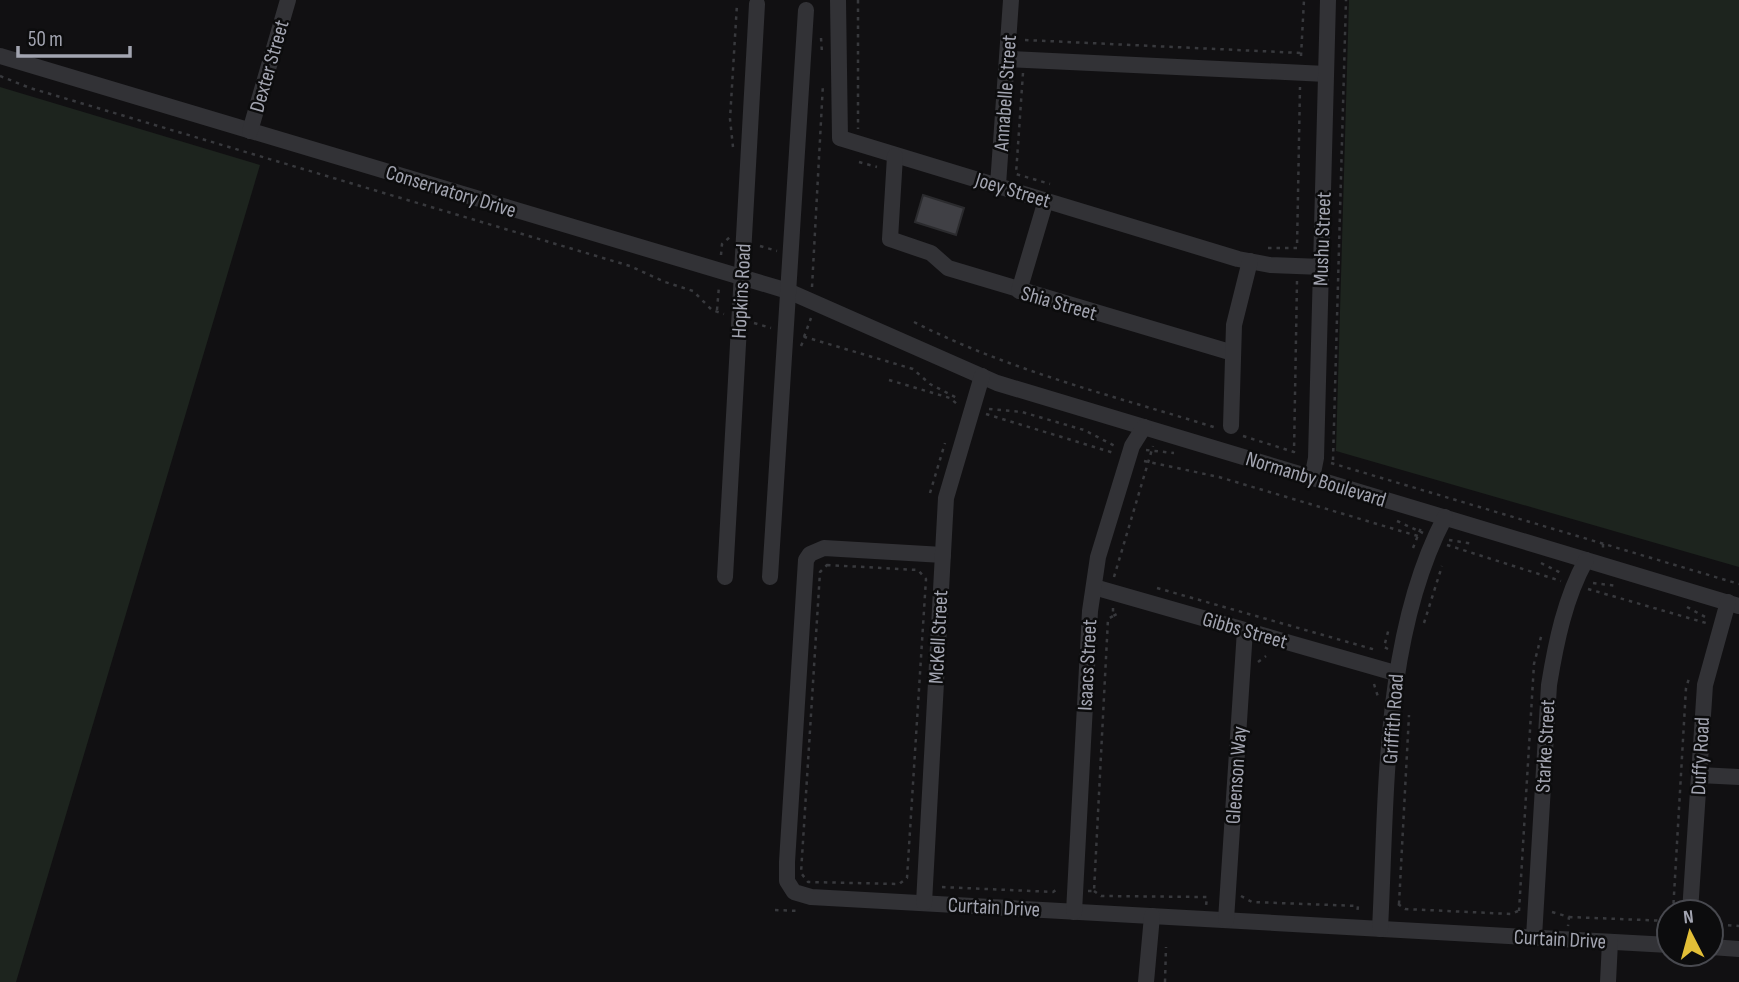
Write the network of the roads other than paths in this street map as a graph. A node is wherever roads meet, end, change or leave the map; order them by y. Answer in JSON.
{"nodes":[{"id":1,"x":288,"y":0,"type":"edge"},
{"id":2,"x":838,"y":0,"type":"edge"},
{"id":3,"x":1011,"y":0,"type":"edge"},
{"id":4,"x":1328,"y":0,"type":"edge"},
{"id":5,"x":757,"y":4,"type":"dead end"},
{"id":6,"x":806,"y":10,"type":"dead end"},
{"id":7,"x":0,"y":56,"type":"edge"},
{"id":8,"x":1016,"y":59,"type":"junction"},
{"id":9,"x":1326,"y":75,"type":"junction"},
{"id":10,"x":250,"y":131,"type":"junction"},
{"id":11,"x":895,"y":156,"type":"junction"},
{"id":12,"x":998,"y":185,"type":"junction"},
{"id":13,"x":1051,"y":193,"type":"junction"},
{"id":14,"x":1250,"y":261,"type":"junction"},
{"id":15,"x":1322,"y":267,"type":"junction"},
{"id":16,"x":741,"y":278,"type":"junction"},
{"id":17,"x":788,"y":291,"type":"junction"},
{"id":18,"x":1019,"y":291,"type":"junction"},
{"id":19,"x":898,"y":337,"type":"joint"},
{"id":20,"x":1233,"y":353,"type":"junction"},
{"id":21,"x":982,"y":376,"type":"junction"},
{"id":22,"x":1144,"y":427,"type":"junction"},
{"id":23,"x":1230,"y":430,"type":"road end"},
{"id":24,"x":1312,"y":478,"type":"junction"},
{"id":25,"x":1445,"y":517,"type":"junction"},
{"id":26,"x":943,"y":555,"type":"junction"},
{"id":27,"x":1587,"y":560,"type":"junction"},
{"id":28,"x":724,"y":578,"type":"dead end"},
{"id":29,"x":770,"y":578,"type":"dead end"},
{"id":30,"x":1094,"y":587,"type":"junction"},
{"id":31,"x":1733,"y":604,"type":"edge"},
{"id":32,"x":1245,"y":630,"type":"junction"},
{"id":33,"x":1395,"y":673,"type":"junction"},
{"id":34,"x":1699,"y":775,"type":"junction"},
{"id":35,"x":1739,"y":777,"type":"edge"},
{"id":36,"x":1691,"y":898,"type":"edge"},
{"id":37,"x":932,"y":904,"type":"junction"},
{"id":38,"x":1074,"y":912,"type":"junction"},
{"id":39,"x":1152,"y":916,"type":"junction"},
{"id":40,"x":1226,"y":920,"type":"junction"},
{"id":41,"x":1380,"y":929,"type":"junction"},
{"id":42,"x":1534,"y":937,"type":"junction"},
{"id":43,"x":1610,"y":942,"type":"junction"},
{"id":44,"x":1655,"y":944,"type":"edge"},
{"id":45,"x":1146,"y":982,"type":"edge"},
{"id":46,"x":1608,"y":982,"type":"edge"}],
"edges":[{"from":1,"to":10,"type":"street","name":"Dexter Street"},
{"from":2,"to":11,"type":"street","name":"Joey Street"},
{"from":3,"to":8,"type":"street","name":"Annabelle Street"},
{"from":4,"to":9,"type":"street","name":"Mushu Street"},
{"from":5,"to":16,"type":"street","name":"Hopkins Road"},
{"from":6,"to":17,"type":"street"},
{"from":7,"to":10,"type":"street","name":"Conservatory Drive"},
{"from":8,"to":9,"type":"street"},
{"from":8,"to":12,"type":"street","name":"Annabelle Street"},
{"from":9,"to":15,"type":"street","name":"Mushu Street"},
{"from":10,"to":16,"type":"street","name":"Conservatory Drive"},
{"from":11,"to":12,"type":"street","name":"Joey Street"},
{"from":11,"to":18,"type":"street","name":"Shia Street"},
{"from":12,"to":13,"type":"street","name":"Joey Street"},
{"from":13,"to":14,"type":"street","name":"Joey Street"},
{"from":13,"to":18,"type":"street"},
{"from":14,"to":15,"type":"street","name":"Joey Street"},
{"from":14,"to":20,"type":"street"},
{"from":15,"to":24,"type":"street","name":"Mushu Street"},
{"from":16,"to":17,"type":"street","name":"Conservatory Drive"},
{"from":16,"to":28,"type":"street","name":"Hopkins Road"},
{"from":17,"to":19,"type":"street","name":"Conservatory Drive"},
{"from":17,"to":29,"type":"street"},
{"from":18,"to":20,"type":"street","name":"Shia Street"},
{"from":19,"to":21,"type":"street","name":"Normanby Boulevard"},
{"from":20,"to":23,"type":"street"},
{"from":21,"to":22,"type":"street","name":"Normanby Boulevard"},
{"from":21,"to":26,"type":"street","name":"McKell Street"},
{"from":22,"to":24,"type":"street","name":"Normanby Boulevard"},
{"from":22,"to":30,"type":"street","name":"Isaacs Street"},
{"from":24,"to":25,"type":"street","name":"Normanby Boulevard"},
{"from":25,"to":27,"type":"street","name":"Normanby Boulevard"},
{"from":25,"to":33,"type":"street","name":"Griffith Road"},
{"from":26,"to":37,"type":"street","name":"McKell Street"},
{"from":26,"to":37,"type":"street","name":"Curtain Drive"},
{"from":27,"to":31,"type":"street","name":"Normanby Boulevard"},
{"from":27,"to":42,"type":"street","name":"Starke Street"},
{"from":30,"to":32,"type":"street","name":"Gibbs Street"},
{"from":30,"to":38,"type":"street","name":"Isaacs Street"},
{"from":31,"to":34,"type":"street","name":"Duffy Road"},
{"from":32,"to":33,"type":"street","name":"Gibbs Street"},
{"from":32,"to":40,"type":"street","name":"Gleenson Way"},
{"from":33,"to":41,"type":"street","name":"Griffith Road"},
{"from":34,"to":35,"type":"street"},
{"from":34,"to":36,"type":"street","name":"Duffy Road"},
{"from":37,"to":38,"type":"street","name":"Curtain Drive"},
{"from":38,"to":39,"type":"street","name":"Curtain Drive"},
{"from":39,"to":40,"type":"street","name":"Curtain Drive"},
{"from":39,"to":45,"type":"street"},
{"from":40,"to":41,"type":"street","name":"Curtain Drive"},
{"from":41,"to":42,"type":"street","name":"Curtain Drive"},
{"from":42,"to":43,"type":"street","name":"Curtain Drive"},
{"from":43,"to":44,"type":"street","name":"Curtain Drive"},
{"from":43,"to":46,"type":"street"}]}
